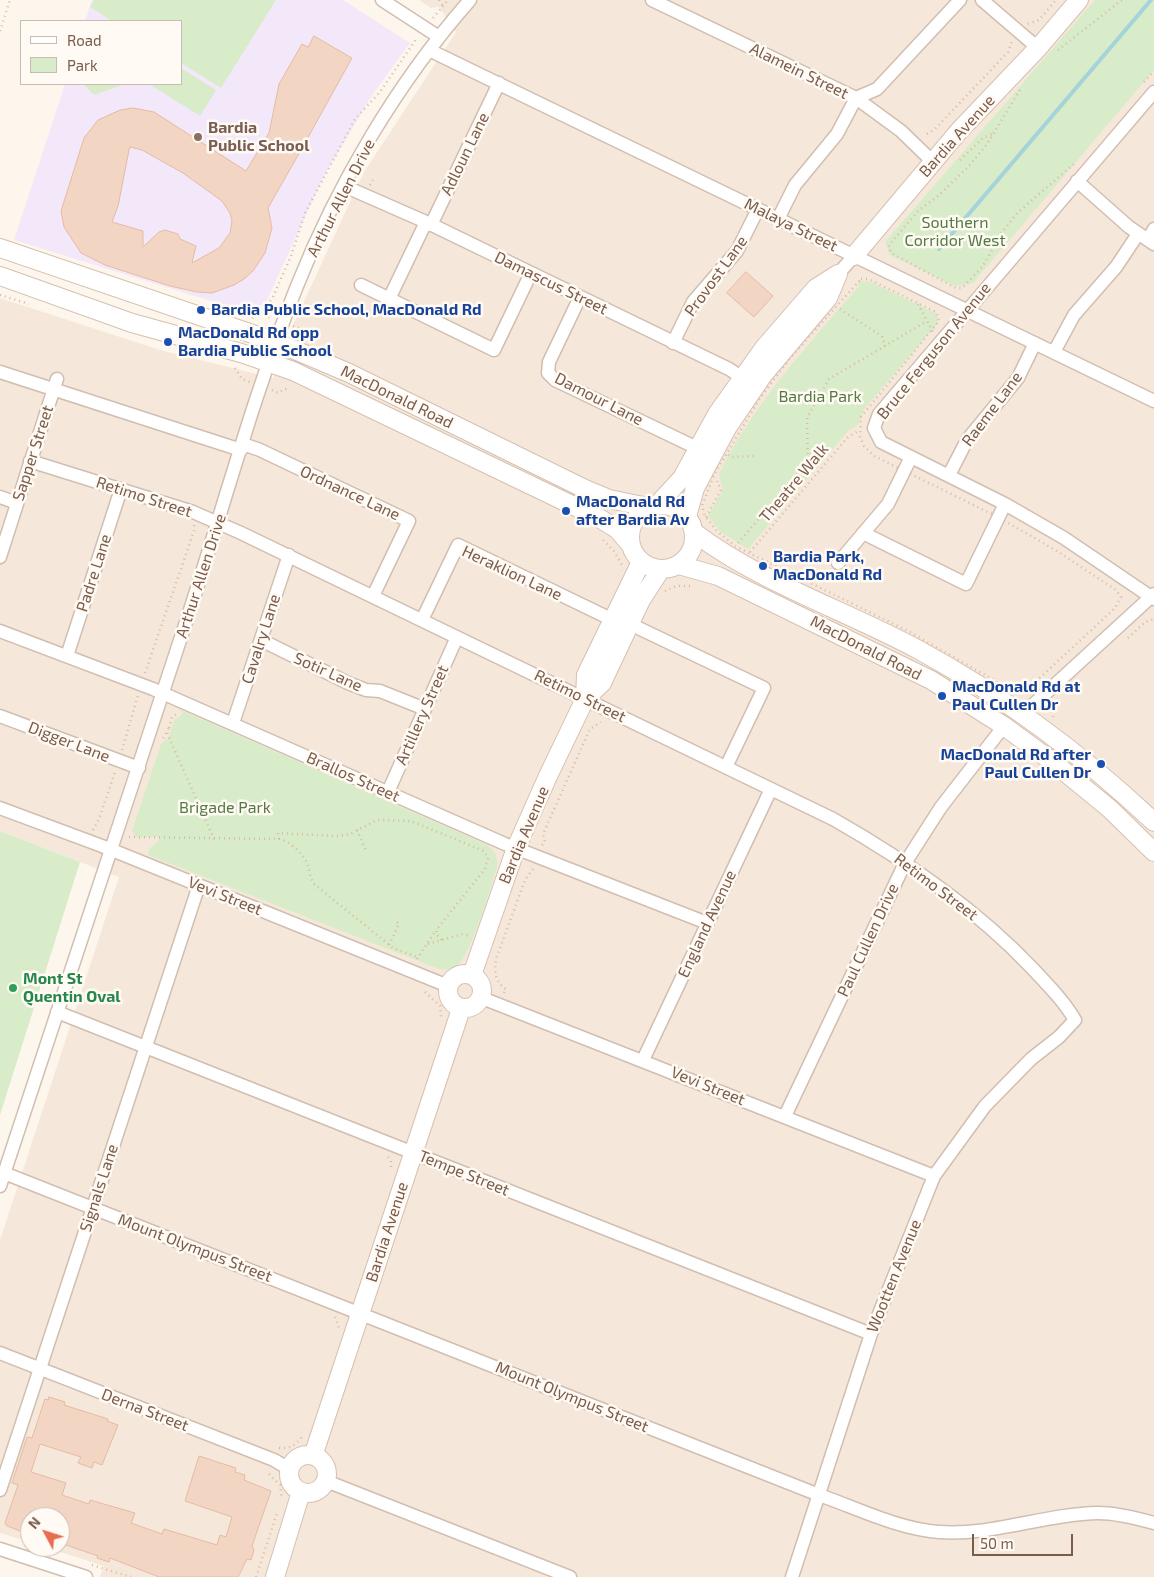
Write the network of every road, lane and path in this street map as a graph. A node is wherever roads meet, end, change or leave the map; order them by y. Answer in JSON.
{"nodes":[{"id":1,"x":10,"y":0,"type":"edge"},
{"id":2,"x":382,"y":0,"type":"edge"},
{"id":3,"x":439,"y":0,"type":"edge"},
{"id":4,"x":470,"y":0,"type":"edge"},
{"id":5,"x":652,"y":0,"type":"edge"},
{"id":6,"x":960,"y":0,"type":"edge"},
{"id":7,"x":982,"y":0,"type":"edge"},
{"id":8,"x":1056,"y":0,"type":"edge"},
{"id":9,"x":1079,"y":0,"type":"edge"},
{"id":10,"x":1122,"y":0,"type":"edge"},
{"id":11,"x":443,"y":6,"type":"dead end"},
{"id":12,"x":1028,"y":23,"type":"dead end"},
{"id":13,"x":0,"y":31,"type":"edge"},
{"id":14,"x":438,"y":37,"type":"junction"},
{"id":15,"x":1010,"y":43,"type":"dead end"},
{"id":16,"x":429,"y":50,"type":"junction"},
{"id":17,"x":1045,"y":52,"type":"junction"},
{"id":18,"x":1154,"y":71,"type":"edge"},
{"id":19,"x":499,"y":83,"type":"junction"},
{"id":20,"x":1141,"y":86,"type":"dead end"},
{"id":21,"x":1022,"y":87,"type":"dead end"},
{"id":22,"x":1154,"y":92,"type":"edge"},
{"id":23,"x":856,"y":98,"type":"junction"},
{"id":24,"x":995,"y":132,"type":"junction"},
{"id":25,"x":927,"y":134,"type":"dead end"},
{"id":26,"x":960,"y":160,"type":"dead end"},
{"id":27,"x":1078,"y":160,"type":"dead end"},
{"id":28,"x":933,"y":162,"type":"junction"},
{"id":29,"x":328,"y":166,"type":"dead end"},
{"id":30,"x":336,"y":170,"type":"dead end"},
{"id":31,"x":1076,"y":181,"type":"junction"},
{"id":32,"x":344,"y":186,"type":"junction"},
{"id":33,"x":758,"y":209,"type":"junction"},
{"id":34,"x":778,"y":219,"type":"junction"},
{"id":35,"x":428,"y":223,"type":"junction"},
{"id":36,"x":1148,"y":237,"type":"edge"},
{"id":37,"x":0,"y":248,"type":"edge"},
{"id":38,"x":854,"y":256,"type":"junction"},
{"id":39,"x":530,"y":273,"type":"junction"},
{"id":40,"x":838,"y":274,"type":"joint"},
{"id":41,"x":0,"y":276,"type":"edge"},
{"id":42,"x":361,"y":285,"type":"dead end"},
{"id":43,"x":852,"y":286,"type":"dead end"},
{"id":44,"x":580,"y":297,"type":"junction"},
{"id":45,"x":389,"y":299,"type":"junction"},
{"id":46,"x":918,"y":304,"type":"junction"},
{"id":47,"x":835,"y":306,"type":"dead end"},
{"id":48,"x":966,"y":310,"type":"junction"},
{"id":49,"x":259,"y":314,"type":"dead end"},
{"id":50,"x":252,"y":318,"type":"dead end"},
{"id":51,"x":927,"y":321,"type":"junction"},
{"id":52,"x":933,"y":332,"type":"junction"},
{"id":53,"x":276,"y":342,"type":"junction"},
{"id":54,"x":673,"y":343,"type":"junction"},
{"id":55,"x":1035,"y":343,"type":"junction"},
{"id":56,"x":885,"y":346,"type":"junction"},
{"id":57,"x":1054,"y":352,"type":"junction"},
{"id":58,"x":269,"y":362,"type":"junction"},
{"id":59,"x":236,"y":369,"type":"dead end"},
{"id":60,"x":0,"y":372,"type":"edge"},
{"id":61,"x":242,"y":380,"type":"dead end"},
{"id":62,"x":748,"y":381,"type":"junction"},
{"id":63,"x":55,"y":384,"type":"junction"},
{"id":64,"x":1154,"y":401,"type":"edge"},
{"id":65,"x":859,"y":430,"type":"junction"},
{"id":66,"x":242,"y":447,"type":"junction"},
{"id":67,"x":697,"y":448,"type":"junction"},
{"id":68,"x":725,"y":453,"type":"dead end"},
{"id":69,"x":754,"y":456,"type":"dead end"},
{"id":70,"x":911,"y":457,"type":"junction"},
{"id":71,"x":30,"y":461,"type":"junction"},
{"id":72,"x":904,"y":470,"type":"junction"},
{"id":73,"x":949,"y":475,"type":"junction"},
{"id":74,"x":121,"y":489,"type":"junction"},
{"id":75,"x":0,"y":498,"type":"edge"},
{"id":76,"x":17,"y":503,"type":"junction"},
{"id":77,"x":1005,"y":504,"type":"junction"},
{"id":78,"x":653,"y":506,"type":"junction"},
{"id":79,"x":687,"y":516,"type":"junction"},
{"id":80,"x":706,"y":517,"type":"junction"},
{"id":81,"x":998,"y":517,"type":"junction"},
{"id":82,"x":219,"y":523,"type":"junction"},
{"id":83,"x":194,"y":524,"type":"dead end"},
{"id":84,"x":695,"y":533,"type":"junction"},
{"id":85,"x":864,"y":533,"type":"junction"},
{"id":86,"x":630,"y":544,"type":"junction"},
{"id":87,"x":749,"y":553,"type":"dead end"},
{"id":88,"x":288,"y":555,"type":"junction"},
{"id":89,"x":0,"y":556,"type":"edge"},
{"id":90,"x":641,"y":562,"type":"junction"},
{"id":91,"x":838,"y":563,"type":"dead end"},
{"id":92,"x":679,"y":565,"type":"junction"},
{"id":93,"x":661,"y":569,"type":"junction"},
{"id":94,"x":700,"y":587,"type":"dead end"},
{"id":95,"x":663,"y":592,"type":"dead end"},
{"id":96,"x":373,"y":596,"type":"junction"},
{"id":97,"x":1153,"y":597,"type":"edge"},
{"id":98,"x":422,"y":620,"type":"junction"},
{"id":99,"x":621,"y":622,"type":"junction"},
{"id":100,"x":0,"y":631,"type":"edge"},
{"id":101,"x":457,"y":637,"type":"junction"},
{"id":102,"x":261,"y":640,"type":"junction"},
{"id":103,"x":67,"y":656,"type":"junction"},
{"id":104,"x":146,"y":672,"type":"dead end"},
{"id":105,"x":1038,"y":680,"type":"dead end"},
{"id":106,"x":163,"y":693,"type":"junction"},
{"id":107,"x":585,"y":698,"type":"junction"},
{"id":108,"x":1057,"y":701,"type":"dead end"},
{"id":109,"x":425,"y":709,"type":"junction"},
{"id":110,"x":179,"y":714,"type":"dead end"},
{"id":111,"x":1022,"y":714,"type":"junction"},
{"id":112,"x":0,"y":716,"type":"edge"},
{"id":113,"x":1054,"y":720,"type":"dead end"},
{"id":114,"x":602,"y":722,"type":"dead end"},
{"id":115,"x":233,"y":723,"type":"junction"},
{"id":116,"x":1004,"y":726,"type":"junction"},
{"id":117,"x":169,"y":728,"type":"junction"},
{"id":118,"x":160,"y":742,"type":"dead end"},
{"id":119,"x":726,"y":767,"type":"junction"},
{"id":120,"x":139,"y":768,"type":"junction"},
{"id":121,"x":771,"y":789,"type":"junction"},
{"id":122,"x":388,"y":792,"type":"junction"},
{"id":123,"x":0,"y":808,"type":"edge"},
{"id":124,"x":1154,"y":822,"type":"edge"},
{"id":125,"x":131,"y":829,"type":"dead end"},
{"id":126,"x":357,"y":830,"type":"junction"},
{"id":127,"x":214,"y":839,"type":"junction"},
{"id":128,"x":279,"y":839,"type":"junction"},
{"id":129,"x":545,"y":842,"type":"dead end"},
{"id":130,"x":516,"y":848,"type":"junction"},
{"id":131,"x":110,"y":851,"type":"junction"},
{"id":132,"x":1154,"y":852,"type":"edge"},
{"id":133,"x":367,"y":853,"type":"dead end"},
{"id":134,"x":905,"y":863,"type":"junction"},
{"id":135,"x":534,"y":869,"type":"dead end"},
{"id":136,"x":199,"y":885,"type":"junction"},
{"id":137,"x":396,"y":921,"type":"dead end"},
{"id":138,"x":707,"y":923,"type":"junction"},
{"id":139,"x":437,"y":929,"type":"junction"},
{"id":140,"x":463,"y":934,"type":"dead end"},
{"id":141,"x":442,"y":940,"type":"junction"},
{"id":142,"x":428,"y":944,"type":"junction"},
{"id":143,"x":389,"y":945,"type":"junction"},
{"id":144,"x":472,"y":975,"type":"junction"},
{"id":145,"x":448,"y":986,"type":"junction"},
{"id":146,"x":420,"y":989,"type":"dead end"},
{"id":147,"x":506,"y":989,"type":"dead end"},
{"id":148,"x":482,"y":998,"type":"junction"},
{"id":149,"x":461,"y":1008,"type":"junction"},
{"id":150,"x":57,"y":1012,"type":"junction"},
{"id":151,"x":440,"y":1019,"type":"dead end"},
{"id":152,"x":1075,"y":1020,"type":"joint"},
{"id":153,"x":145,"y":1047,"type":"junction"},
{"id":154,"x":643,"y":1060,"type":"junction"},
{"id":155,"x":785,"y":1116,"type":"junction"},
{"id":156,"x":413,"y":1153,"type":"junction"},
{"id":157,"x":4,"y":1173,"type":"junction"},
{"id":158,"x":934,"y":1176,"type":"junction"},
{"id":159,"x":0,"y":1186,"type":"edge"},
{"id":160,"x":92,"y":1208,"type":"junction"},
{"id":161,"x":361,"y":1314,"type":"junction"},
{"id":162,"x":335,"y":1316,"type":"dead end"},
{"id":163,"x":871,"y":1334,"type":"junction"},
{"id":164,"x":336,"y":1337,"type":"dead end"},
{"id":165,"x":0,"y":1352,"type":"edge"},
{"id":166,"x":40,"y":1368,"type":"junction"},
{"id":167,"x":306,"y":1429,"type":"dead end"},
{"id":168,"x":278,"y":1448,"type":"dead end"},
{"id":169,"x":313,"y":1456,"type":"junction"},
{"id":170,"x":289,"y":1469,"type":"junction"},
{"id":171,"x":267,"y":1472,"type":"dead end"},
{"id":172,"x":326,"y":1481,"type":"junction"},
{"id":173,"x":0,"y":1490,"type":"edge"},
{"id":174,"x":301,"y":1492,"type":"junction"},
{"id":175,"x":819,"y":1495,"type":"junction"},
{"id":176,"x":1154,"y":1523,"type":"edge"},
{"id":177,"x":0,"y":1549,"type":"edge"},
{"id":178,"x":86,"y":1577,"type":"edge"},
{"id":179,"x":256,"y":1577,"type":"edge"},
{"id":180,"x":275,"y":1577,"type":"edge"},
{"id":181,"x":570,"y":1577,"type":"edge"},
{"id":182,"x":792,"y":1577,"type":"edge"}],
"edges":[{"from":1,"to":13,"type":"path"},
{"from":2,"to":14,"type":"street"},
{"from":3,"to":11,"type":"path"},
{"from":4,"to":14,"type":"street","name":"Arthur Allen Drive"},
{"from":5,"to":23,"type":"street","name":"Alamein Street"},
{"from":6,"to":23,"type":"street"},
{"from":7,"to":17,"type":"street"},
{"from":8,"to":12,"type":"path"},
{"from":9,"to":17,"type":"street","name":"Bardia Avenue"},
{"from":10,"to":17,"type":"path"},
{"from":14,"to":16,"type":"street","name":"Arthur Allen Drive"},
{"from":15,"to":25,"type":"path"},
{"from":16,"to":19,"type":"street","name":"Malaya Street"},
{"from":16,"to":32,"type":"street","name":"Arthur Allen Drive"},
{"from":17,"to":28,"type":"street","name":"Bardia Avenue"},
{"from":18,"to":20,"type":"path"},
{"from":19,"to":33,"type":"street","name":"Malaya Street"},
{"from":19,"to":35,"type":"street","name":"Adloun Lane"},
{"from":21,"to":24,"type":"path"},
{"from":22,"to":31,"type":"street","name":"Bruce Ferguson Avenue"},
{"from":23,"to":28,"type":"street","name":"Alamein Street"},
{"from":23,"to":34,"type":"street"},
{"from":24,"to":26,"type":"path"},
{"from":24,"to":27,"type":"path"},
{"from":28,"to":38,"type":"street","name":"Bardia Avenue"},
{"from":29,"to":30,"type":"path"},
{"from":31,"to":36,"type":"street"},
{"from":31,"to":48,"type":"street","name":"Bruce Ferguson Avenue"},
{"from":32,"to":35,"type":"street","name":"Damascus Street"},
{"from":32,"to":53,"type":"street","name":"Arthur Allen Drive"},
{"from":33,"to":34,"type":"street","name":"Malaya Street"},
{"from":33,"to":54,"type":"street","name":"Provost Lane"},
{"from":34,"to":38,"type":"street","name":"Malaya Street"},
{"from":35,"to":39,"type":"street","name":"Damascus Street"},
{"from":35,"to":45,"type":"street","name":"Adloun Lane"},
{"from":36,"to":57,"type":"street"},
{"from":37,"to":53,"type":"street","name":"MacDonald Road"},
{"from":38,"to":40,"type":"street","name":"Bardia Avenue"},
{"from":38,"to":48,"type":"street","name":"Malaya Street"},
{"from":39,"to":44,"type":"street","name":"Damascus Street"},
{"from":39,"to":45,"type":"street"},
{"from":40,"to":62,"type":"street","name":"Bardia Avenue"},
{"from":41,"to":58,"type":"street","name":"MacDonald Road"},
{"from":42,"to":45,"type":"street"},
{"from":43,"to":46,"type":"path"},
{"from":44,"to":54,"type":"street","name":"Damascus Street"},
{"from":44,"to":67,"type":"street","name":"Damour Lane"},
{"from":46,"to":51,"type":"path"},
{"from":46,"to":52,"type":"path"},
{"from":47,"to":56,"type":"path"},
{"from":48,"to":55,"type":"street","name":"Malaya Street"},
{"from":48,"to":70,"type":"street","name":"Bruce Ferguson Avenue"},
{"from":49,"to":50,"type":"path"},
{"from":51,"to":52,"type":"path"},
{"from":51,"to":56,"type":"path"},
{"from":52,"to":65,"type":"path"},
{"from":53,"to":58,"type":"street","name":"Arthur Allen Drive"},
{"from":53,"to":78,"type":"street","name":"MacDonald Road"},
{"from":54,"to":62,"type":"street","name":"Damascus Street"},
{"from":55,"to":57,"type":"street","name":"Malaya Street"},
{"from":55,"to":73,"type":"street","name":"Raeme Lane"},
{"from":56,"to":80,"type":"path"},
{"from":57,"to":64,"type":"street","name":"Malaya Street"},
{"from":58,"to":66,"type":"street","name":"Arthur Allen Drive"},
{"from":58,"to":86,"type":"street","name":"MacDonald Road"},
{"from":59,"to":61,"type":"path"},
{"from":60,"to":63,"type":"street","name":"Ordnance Lane"},
{"from":62,"to":67,"type":"street","name":"Bardia Avenue"},
{"from":62,"to":79,"type":"street","name":"Bardia Avenue"},
{"from":63,"to":66,"type":"street","name":"Ordnance Lane"},
{"from":63,"to":71,"type":"street","name":"Sapper Street"},
{"from":65,"to":72,"type":"path"},
{"from":65,"to":87,"type":"path","name":"Theatre Walk"},
{"from":66,"to":82,"type":"street","name":"Arthur Allen Drive"},
{"from":66,"to":96,"type":"street","name":"Ordnance Lane"},
{"from":67,"to":78,"type":"street","name":"Bardia Avenue"},
{"from":68,"to":69,"type":"path"},
{"from":70,"to":72,"type":"street"},
{"from":70,"to":73,"type":"street","name":"Bruce Ferguson Avenue"},
{"from":71,"to":74,"type":"street","name":"Retimo Street"},
{"from":71,"to":76,"type":"street","name":"Sapper Street"},
{"from":72,"to":81,"type":"path"},
{"from":72,"to":85,"type":"street"},
{"from":73,"to":77,"type":"street","name":"Bruce Ferguson Avenue"},
{"from":74,"to":82,"type":"street","name":"Retimo Street"},
{"from":74,"to":103,"type":"street","name":"Padre Lane"},
{"from":75,"to":76,"type":"street"},
{"from":76,"to":89,"type":"street","name":"Sapper Street"},
{"from":77,"to":81,"type":"street"},
{"from":77,"to":97,"type":"street","name":"Bruce Ferguson Avenue"},
{"from":78,"to":79,"type":"street"},
{"from":78,"to":86,"type":"street"},
{"from":79,"to":84,"type":"street"},
{"from":80,"to":80,"type":"path"},
{"from":81,"to":85,"type":"street"},
{"from":81,"to":105,"type":"path"},
{"from":82,"to":88,"type":"street","name":"Retimo Street"},
{"from":82,"to":106,"type":"street","name":"Arthur Allen Drive"},
{"from":83,"to":104,"type":"path"},
{"from":84,"to":92,"type":"street"},
{"from":84,"to":111,"type":"street","name":"MacDonald Road"},
{"from":85,"to":91,"type":"street"},
{"from":86,"to":90,"type":"street"},
{"from":88,"to":96,"type":"street","name":"Retimo Street"},
{"from":88,"to":102,"type":"street","name":"Cavalry Lane"},
{"from":90,"to":93,"type":"street"},
{"from":90,"to":99,"type":"street","name":"Bardia Avenue"},
{"from":92,"to":93,"type":"street"},
{"from":92,"to":116,"type":"street","name":"MacDonald Road"},
{"from":93,"to":99,"type":"street","name":"Bardia Avenue"},
{"from":94,"to":95,"type":"path"},
{"from":96,"to":98,"type":"street","name":"Retimo Street"},
{"from":97,"to":111,"type":"street"},
{"from":98,"to":99,"type":"street","name":"Heraklion Lane"},
{"from":98,"to":101,"type":"street","name":"Retimo Street"},
{"from":99,"to":107,"type":"street","name":"Bardia Avenue"},
{"from":99,"to":119,"type":"street","name":"Heraklion Lane"},
{"from":100,"to":103,"type":"street","name":"Brallos Street"},
{"from":101,"to":107,"type":"street","name":"Retimo Street"},
{"from":101,"to":109,"type":"street","name":"Artillery Street"},
{"from":102,"to":109,"type":"street","name":"Sotir Lane"},
{"from":102,"to":115,"type":"street","name":"Cavalry Lane"},
{"from":103,"to":106,"type":"street","name":"Brallos Street"},
{"from":106,"to":115,"type":"street","name":"Brallos Street"},
{"from":106,"to":120,"type":"street","name":"Arthur Allen Drive"},
{"from":107,"to":119,"type":"street","name":"Retimo Street"},
{"from":107,"to":130,"type":"street","name":"Bardia Avenue"},
{"from":108,"to":113,"type":"path"},
{"from":109,"to":122,"type":"street","name":"Artillery Street"},
{"from":110,"to":117,"type":"path"},
{"from":111,"to":124,"type":"street","name":"MacDonald Road"},
{"from":112,"to":120,"type":"street","name":"Digger Lane"},
{"from":114,"to":129,"type":"path"},
{"from":115,"to":122,"type":"street","name":"Brallos Street"},
{"from":116,"to":132,"type":"street","name":"MacDonald Road"},
{"from":116,"to":134,"type":"street","name":"Paul Cullen Drive"},
{"from":117,"to":118,"type":"path"},
{"from":117,"to":127,"type":"path"},
{"from":119,"to":121,"type":"street","name":"Retimo Street"},
{"from":120,"to":131,"type":"street","name":"Arthur Allen Drive"},
{"from":121,"to":134,"type":"street","name":"Retimo Street"},
{"from":121,"to":138,"type":"street","name":"England Avenue"},
{"from":122,"to":130,"type":"street","name":"Brallos Street"},
{"from":123,"to":131,"type":"street","name":"Vevi Street"},
{"from":125,"to":127,"type":"path"},
{"from":126,"to":128,"type":"path"},
{"from":126,"to":133,"type":"path"},
{"from":126,"to":139,"type":"path"},
{"from":127,"to":128,"type":"path"},
{"from":128,"to":143,"type":"path"},
{"from":130,"to":138,"type":"street","name":"Brallos Street"},
{"from":130,"to":144,"type":"street","name":"Bardia Avenue"},
{"from":131,"to":136,"type":"street","name":"Vevi Street"},
{"from":131,"to":150,"type":"street","name":"Arthur Allen Drive"},
{"from":134,"to":152,"type":"street","name":"Retimo Street"},
{"from":134,"to":155,"type":"street","name":"Paul Cullen Drive"},
{"from":135,"to":147,"type":"path"},
{"from":136,"to":145,"type":"street","name":"Vevi Street"},
{"from":136,"to":153,"type":"street","name":"Signals Lane"},
{"from":137,"to":143,"type":"path"},
{"from":138,"to":154,"type":"street","name":"England Avenue"},
{"from":139,"to":141,"type":"path"},
{"from":139,"to":142,"type":"path"},
{"from":140,"to":141,"type":"path"},
{"from":141,"to":142,"type":"path"},
{"from":142,"to":143,"type":"path"},
{"from":144,"to":145,"type":"street"},
{"from":144,"to":148,"type":"street"},
{"from":145,"to":149,"type":"street"},
{"from":146,"to":151,"type":"path"},
{"from":148,"to":149,"type":"street"},
{"from":148,"to":154,"type":"street","name":"Vevi Street"},
{"from":149,"to":156,"type":"street","name":"Bardia Avenue"},
{"from":150,"to":153,"type":"street","name":"Tempe Street"},
{"from":150,"to":157,"type":"street","name":"Arthur Allen Drive"},
{"from":152,"to":158,"type":"street","name":"Wootten Avenue"},
{"from":153,"to":156,"type":"street","name":"Tempe Street"},
{"from":153,"to":160,"type":"street","name":"Signals Lane"},
{"from":154,"to":155,"type":"street","name":"Vevi Street"},
{"from":155,"to":158,"type":"street","name":"Vevi Street"},
{"from":156,"to":161,"type":"street","name":"Bardia Avenue"},
{"from":156,"to":163,"type":"street","name":"Tempe Street"},
{"from":157,"to":159,"type":"street","name":"Arthur Allen Drive"},
{"from":157,"to":160,"type":"street","name":"Mount Olympus Street"},
{"from":158,"to":163,"type":"street","name":"Wootten Avenue"},
{"from":160,"to":161,"type":"street","name":"Mount Olympus Street"},
{"from":160,"to":166,"type":"street","name":"Signals Lane"},
{"from":161,"to":169,"type":"street","name":"Bardia Avenue"},
{"from":161,"to":175,"type":"street","name":"Mount Olympus Street"},
{"from":162,"to":164,"type":"path"},
{"from":163,"to":175,"type":"street","name":"Wootten Avenue"},
{"from":165,"to":166,"type":"street","name":"Derna Street"},
{"from":166,"to":170,"type":"street","name":"Derna Street"},
{"from":166,"to":173,"type":"street","name":"Signals Lane"},
{"from":167,"to":168,"type":"path"},
{"from":169,"to":170,"type":"street"},
{"from":169,"to":172,"type":"street"},
{"from":170,"to":174,"type":"street"},
{"from":171,"to":179,"type":"path"},
{"from":172,"to":174,"type":"street"},
{"from":172,"to":181,"type":"street"},
{"from":174,"to":180,"type":"street"},
{"from":175,"to":176,"type":"street","name":"Mount Olympus Street"},
{"from":175,"to":182,"type":"street","name":"Wootten Avenue"},
{"from":177,"to":178,"type":"street"}]}
